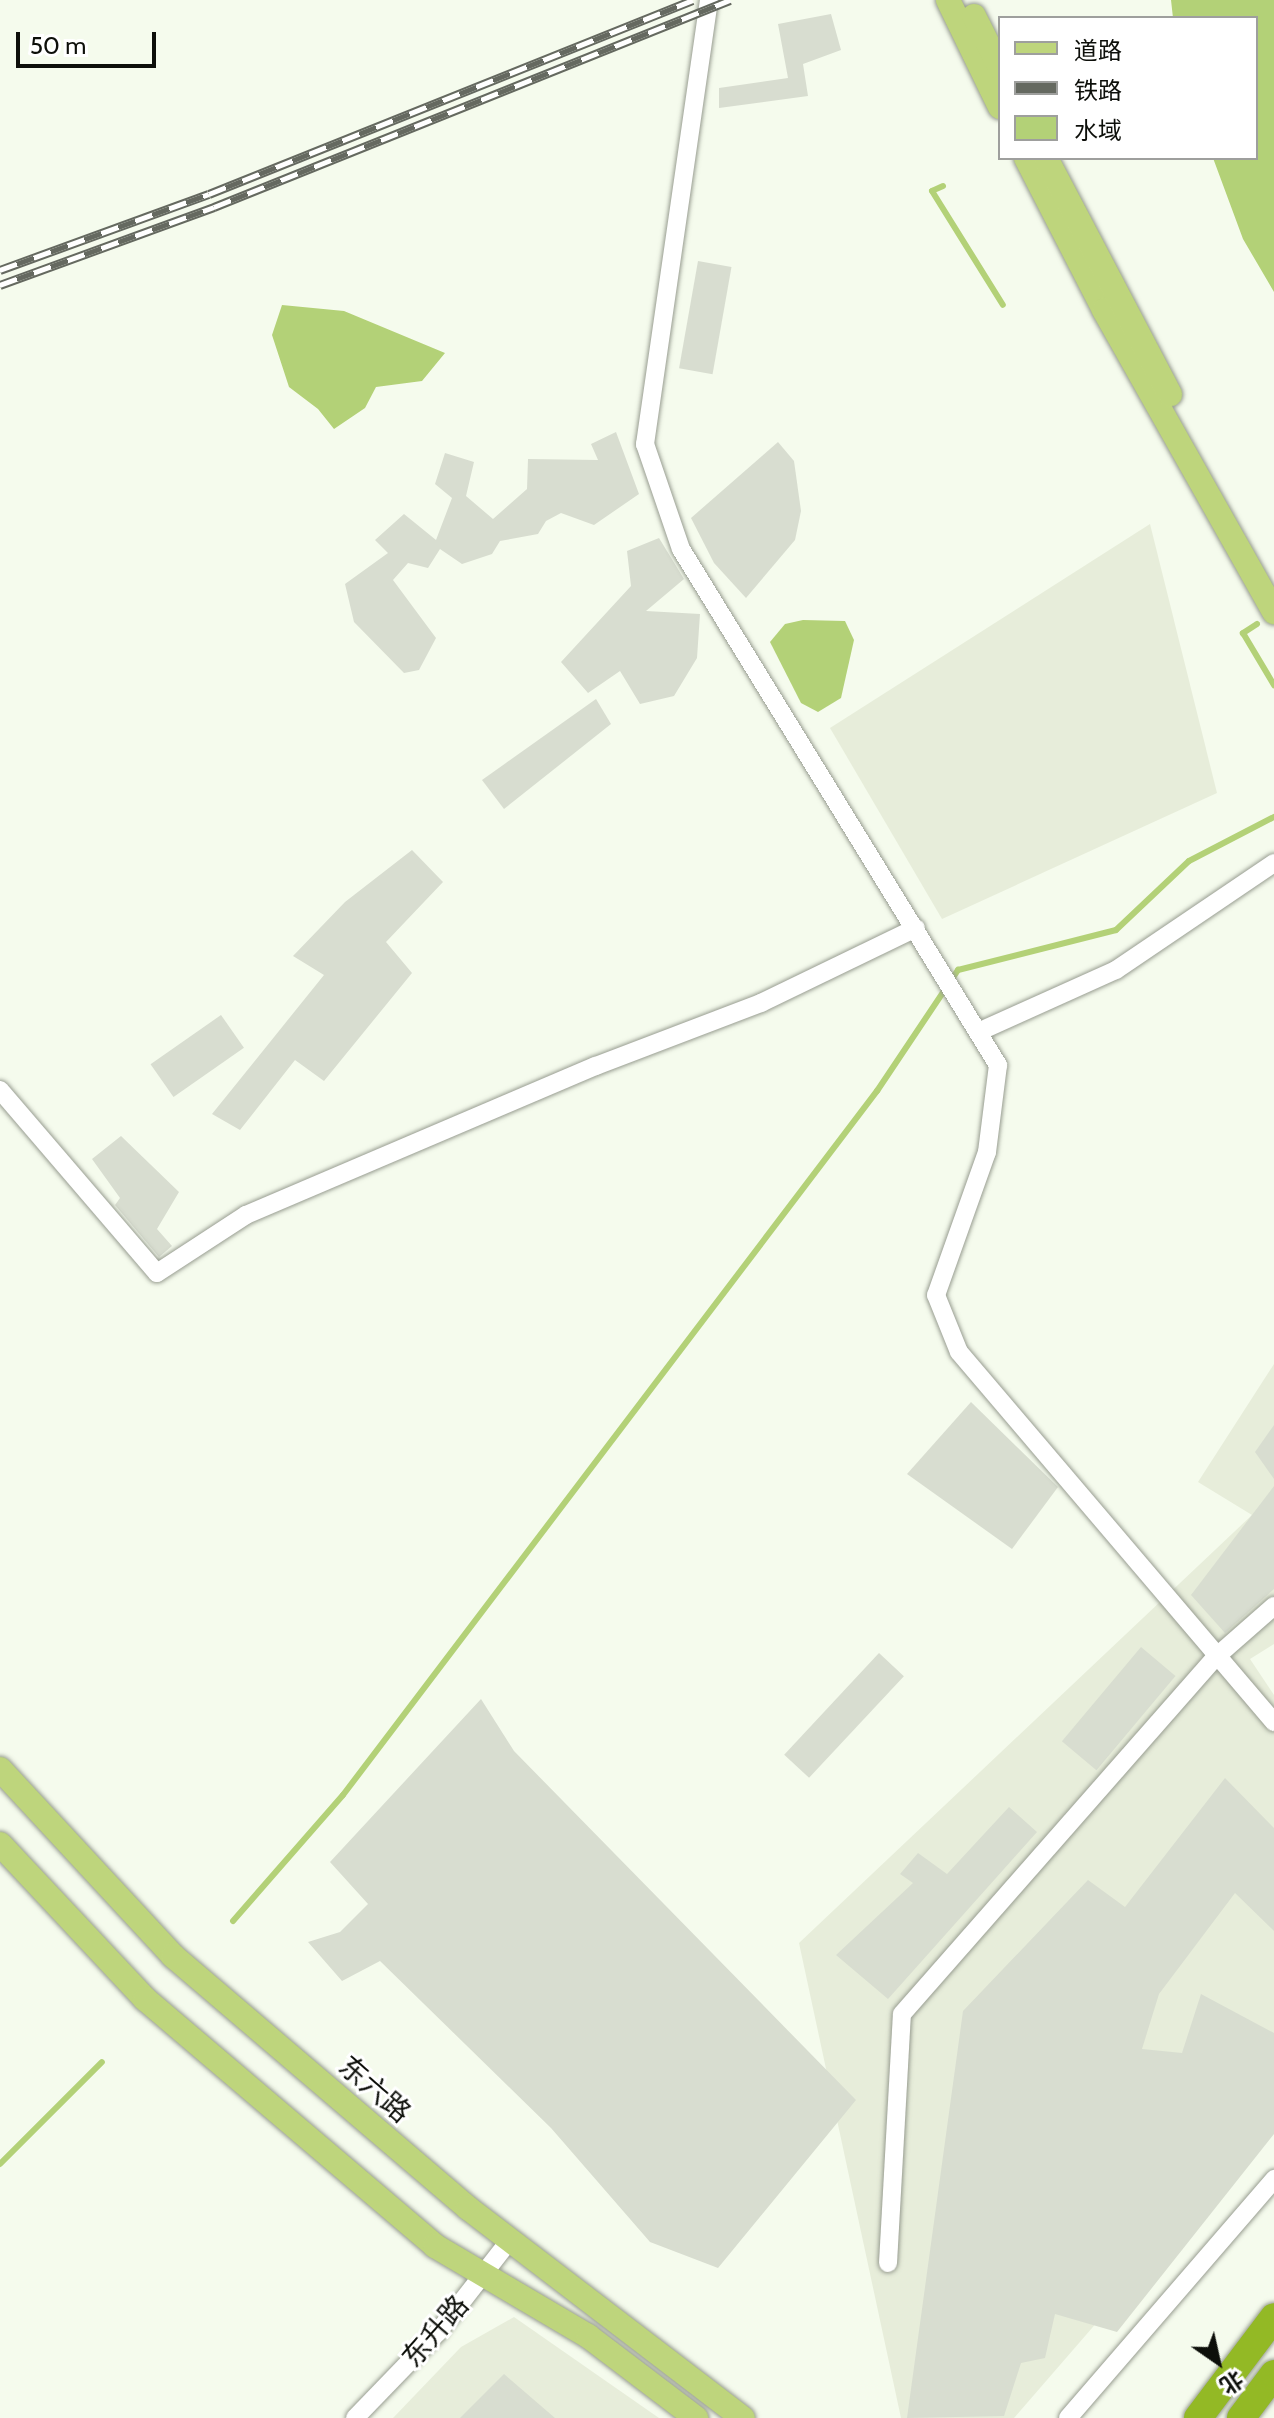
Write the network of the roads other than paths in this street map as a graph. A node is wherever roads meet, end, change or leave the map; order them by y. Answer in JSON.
{"nodes":[{"id":1,"x":709,"y":0,"type":"edge"},
{"id":2,"x":948,"y":0,"type":"edge"},
{"id":3,"x":966,"y":0,"type":"edge"},
{"id":4,"x":998,"y":64,"type":"edge"},
{"id":5,"x":998,"y":103,"type":"edge"},
{"id":6,"x":1027,"y":160,"type":"edge"},
{"id":7,"x":1047,"y":160,"type":"edge"},
{"id":8,"x":1274,"y":586,"type":"edge"},
{"id":9,"x":1274,"y":612,"type":"edge"},
{"id":10,"x":1274,"y":863,"type":"edge"},
{"id":11,"x":916,"y":928,"type":"junction"},
{"id":12,"x":978,"y":1032,"type":"junction"},
{"id":13,"x":0,"y":1090,"type":"edge"},
{"id":14,"x":1274,"y":1606,"type":"edge"},
{"id":15,"x":1217,"y":1656,"type":"junction"},
{"id":16,"x":1274,"y":1722,"type":"edge"},
{"id":17,"x":0,"y":1769,"type":"edge"},
{"id":18,"x":0,"y":1844,"type":"edge"},
{"id":19,"x":1274,"y":2179,"type":"edge"},
{"id":20,"x":510,"y":2240,"type":"junction"},
{"id":21,"x":888,"y":2263,"type":"dead end"},
{"id":22,"x":482,"y":2274,"type":"junction"},
{"id":23,"x":1274,"y":2317,"type":"edge"},
{"id":24,"x":1274,"y":2374,"type":"edge"},
{"id":25,"x":355,"y":2418,"type":"edge"},
{"id":26,"x":696,"y":2418,"type":"edge"},
{"id":27,"x":743,"y":2418,"type":"edge"},
{"id":28,"x":1068,"y":2418,"type":"edge"},
{"id":29,"x":1198,"y":2418,"type":"edge"},
{"id":30,"x":1241,"y":2418,"type":"edge"}],
"edges":[{"from":1,"to":11,"type":"street"},
{"from":2,"to":5,"type":"main road"},
{"from":3,"to":4,"type":"main road"},
{"from":6,"to":9,"type":"main road"},
{"from":7,"to":8,"type":"main road"},
{"from":10,"to":12,"type":"street"},
{"from":11,"to":12,"type":"street"},
{"from":11,"to":13,"type":"street"},
{"from":12,"to":15,"type":"street"},
{"from":14,"to":15,"type":"street"},
{"from":15,"to":16,"type":"street"},
{"from":15,"to":21,"type":"street"},
{"from":17,"to":20,"type":"main road","name":"东六路"},
{"from":18,"to":22,"type":"main road"},
{"from":19,"to":28,"type":"street"},
{"from":20,"to":22,"type":"street","name":"东升路"},
{"from":20,"to":27,"type":"main road","name":"东六路"},
{"from":22,"to":25,"type":"street","name":"东升路"},
{"from":22,"to":26,"type":"main road"},
{"from":23,"to":29,"type":"highway"},
{"from":24,"to":30,"type":"highway"}]}
